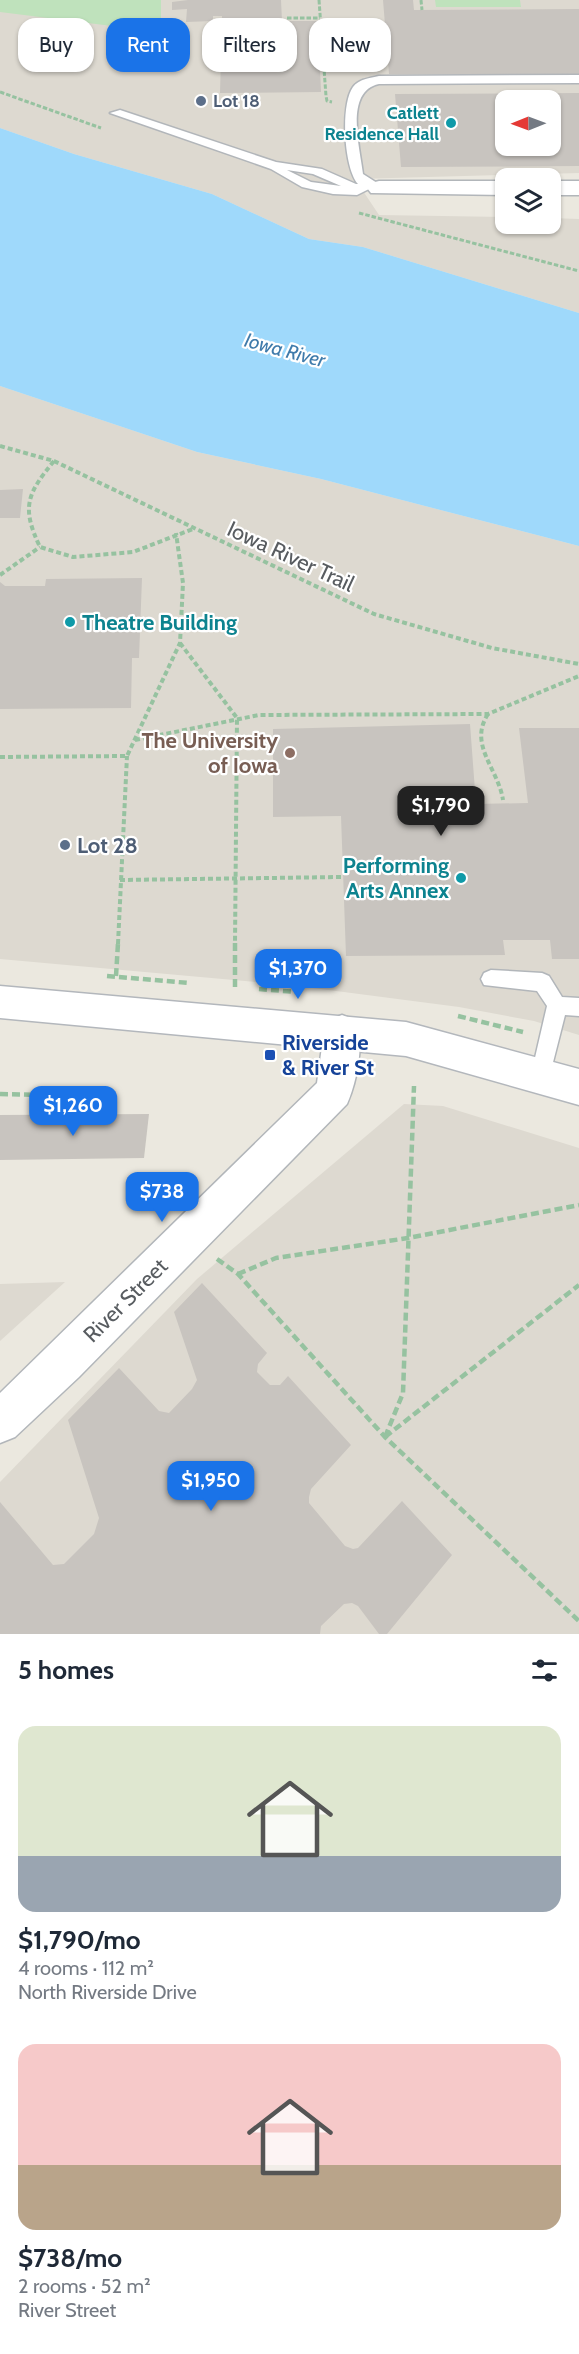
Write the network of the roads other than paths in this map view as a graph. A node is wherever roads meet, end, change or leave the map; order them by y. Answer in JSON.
{"nodes":[{"id":1,"x":366,"y":72,"type":"edge"},
{"id":2,"x":579,"y":79,"type":"edge"},
{"id":3,"x":356,"y":92,"type":"junction"},
{"id":4,"x":116,"y":113,"type":"dead end"},
{"id":5,"x":368,"y":188,"type":"junction"},
{"id":6,"x":495,"y":188,"type":"edge"},
{"id":7,"x":561,"y":188,"type":"edge"},
{"id":8,"x":579,"y":188,"type":"edge"},
{"id":9,"x":491,"y":979,"type":"dead end"},
{"id":10,"x":0,"y":1002,"type":"edge"},
{"id":11,"x":557,"y":1005,"type":"junction"},
{"id":12,"x":579,"y":1007,"type":"edge"},
{"id":13,"x":342,"y":1032,"type":"junction"},
{"id":14,"x":541,"y":1075,"type":"junction"},
{"id":15,"x":579,"y":1087,"type":"edge"},
{"id":16,"x":0,"y":1422,"type":"edge"}],
"edges":[{"from":1,"to":3,"type":"lane"},
{"from":2,"to":3,"type":"lane"},
{"from":3,"to":5,"type":"lane"},
{"from":4,"to":5,"type":"lane"},
{"from":5,"to":6,"type":"street"},
{"from":7,"to":8,"type":"street"},
{"from":9,"to":11,"type":"lane"},
{"from":10,"to":13,"type":"street"},
{"from":11,"to":12,"type":"lane"},
{"from":11,"to":14,"type":"lane"},
{"from":13,"to":14,"type":"street"},
{"from":13,"to":16,"type":"street","name":"River Street"},
{"from":14,"to":15,"type":"street"}]}
